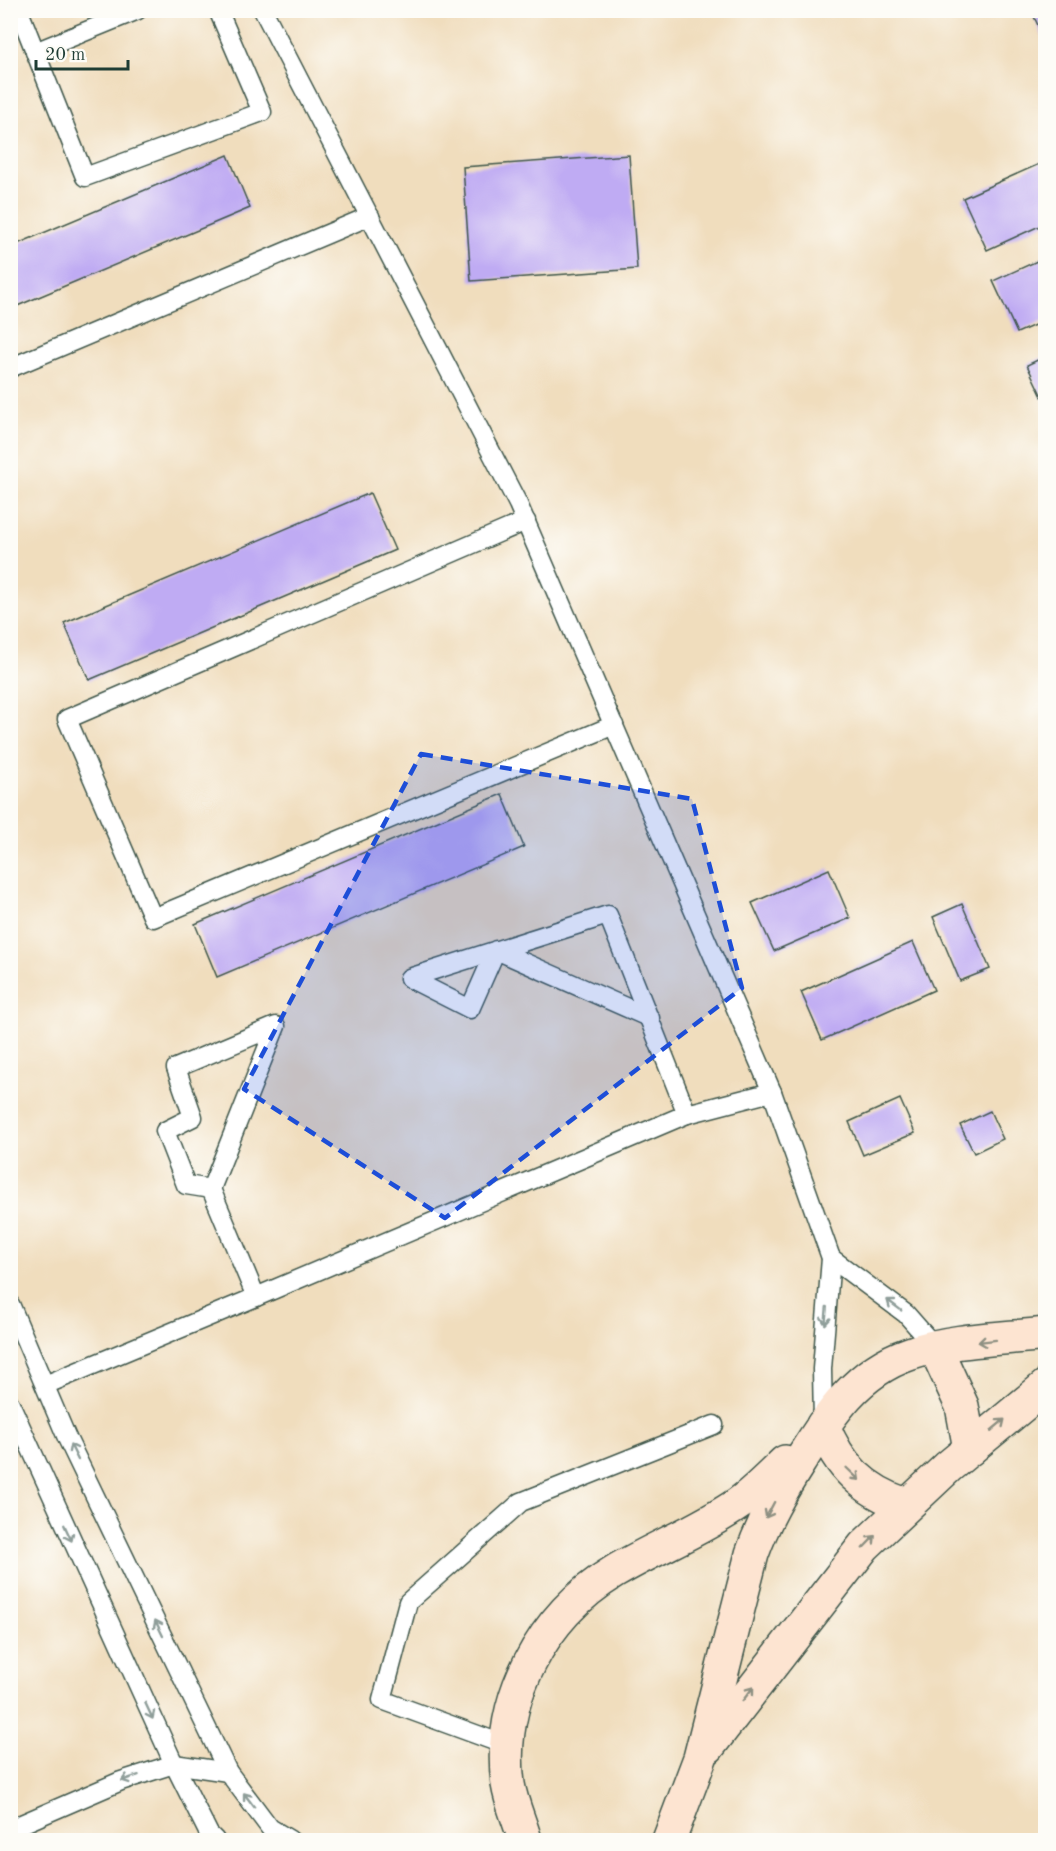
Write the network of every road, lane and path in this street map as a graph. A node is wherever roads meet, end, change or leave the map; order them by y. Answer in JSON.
{"nodes":[{"id":1,"x":138,"y":10,"type":"edge"},
{"id":2,"x":218,"y":10,"type":"edge"},
{"id":3,"x":263,"y":10,"type":"edge"},
{"id":4,"x":22,"y":16,"type":"edge"},
{"id":5,"x":35,"y":52,"type":"junction"},
{"id":6,"x":370,"y":216,"type":"junction"},
{"id":7,"x":10,"y":368,"type":"edge"},
{"id":8,"x":526,"y":521,"type":"junction"},
{"id":9,"x":614,"y":725,"type":"junction"},
{"id":10,"x":650,"y":1018,"type":"junction"},
{"id":11,"x":772,"y":1092,"type":"junction"},
{"id":12,"x":687,"y":1114,"type":"junction"},
{"id":13,"x":210,"y":1189,"type":"junction"},
{"id":14,"x":831,"y":1258,"type":"junction"},
{"id":15,"x":256,"y":1296,"type":"junction"},
{"id":16,"x":10,"y":1304,"type":"edge"},
{"id":17,"x":1046,"y":1334,"type":"edge"},
{"id":18,"x":935,"y":1347,"type":"junction"},
{"id":19,"x":45,"y":1385,"type":"junction"},
{"id":20,"x":1046,"y":1386,"type":"edge"},
{"id":21,"x":10,"y":1403,"type":"edge"},
{"id":22,"x":714,"y":1425,"type":"dead end"},
{"id":23,"x":823,"y":1425,"type":"junction"},
{"id":24,"x":970,"y":1449,"type":"junction"},
{"id":25,"x":906,"y":1505,"type":"junction"},
{"id":26,"x":508,"y":1746,"type":"junction"},
{"id":27,"x":700,"y":1758,"type":"junction"},
{"id":28,"x":174,"y":1764,"type":"junction"},
{"id":29,"x":228,"y":1772,"type":"junction"},
{"id":30,"x":10,"y":1829,"type":"edge"},
{"id":31,"x":268,"y":1834,"type":"edge"},
{"id":32,"x":215,"y":1840,"type":"edge"},
{"id":33,"x":290,"y":1840,"type":"edge"},
{"id":34,"x":525,"y":1840,"type":"edge"},
{"id":35,"x":669,"y":1840,"type":"edge"}],
"edges":[{"from":1,"to":5,"type":"lane"},
{"from":2,"to":5,"type":"lane"},
{"from":3,"to":6,"type":"lane"},
{"from":4,"to":5,"type":"lane"},
{"from":6,"to":7,"type":"lane"},
{"from":6,"to":8,"type":"lane"},
{"from":8,"to":9,"type":"lane"},
{"from":8,"to":9,"type":"lane"},
{"from":9,"to":11,"type":"lane"},
{"from":10,"to":10,"type":"lane"},
{"from":10,"to":12,"type":"lane"},
{"from":11,"to":12,"type":"lane"},
{"from":11,"to":14,"type":"lane"},
{"from":12,"to":15,"type":"lane"},
{"from":13,"to":13,"type":"lane"},
{"from":13,"to":15,"type":"lane"},
{"from":18,"to":14,"type":"lane","one_way":true},
{"from":14,"to":23,"type":"lane","one_way":true},
{"from":15,"to":19,"type":"lane"},
{"from":16,"to":19,"type":"lane"},
{"from":17,"to":18,"type":"main road","one_way":true},
{"from":18,"to":23,"type":"main road"},
{"from":18,"to":24,"type":"main road"},
{"from":29,"to":19,"type":"lane","one_way":true},
{"from":24,"to":20,"type":"main road","one_way":true},
{"from":21,"to":28,"type":"lane","one_way":true},
{"from":22,"to":26,"type":"lane"},
{"from":23,"to":25,"type":"main road","one_way":true},
{"from":23,"to":26,"type":"main road"},
{"from":23,"to":27,"type":"main road","one_way":true},
{"from":24,"to":25,"type":"main road"},
{"from":27,"to":25,"type":"main road","one_way":true},
{"from":26,"to":34,"type":"main road"},
{"from":27,"to":35,"type":"main road"},
{"from":28,"to":29,"type":"lane"},
{"from":28,"to":30,"type":"lane","one_way":true},
{"from":28,"to":32,"type":"lane"},
{"from":31,"to":29,"type":"lane","one_way":true},
{"from":31,"to":33,"type":"lane"}]}
